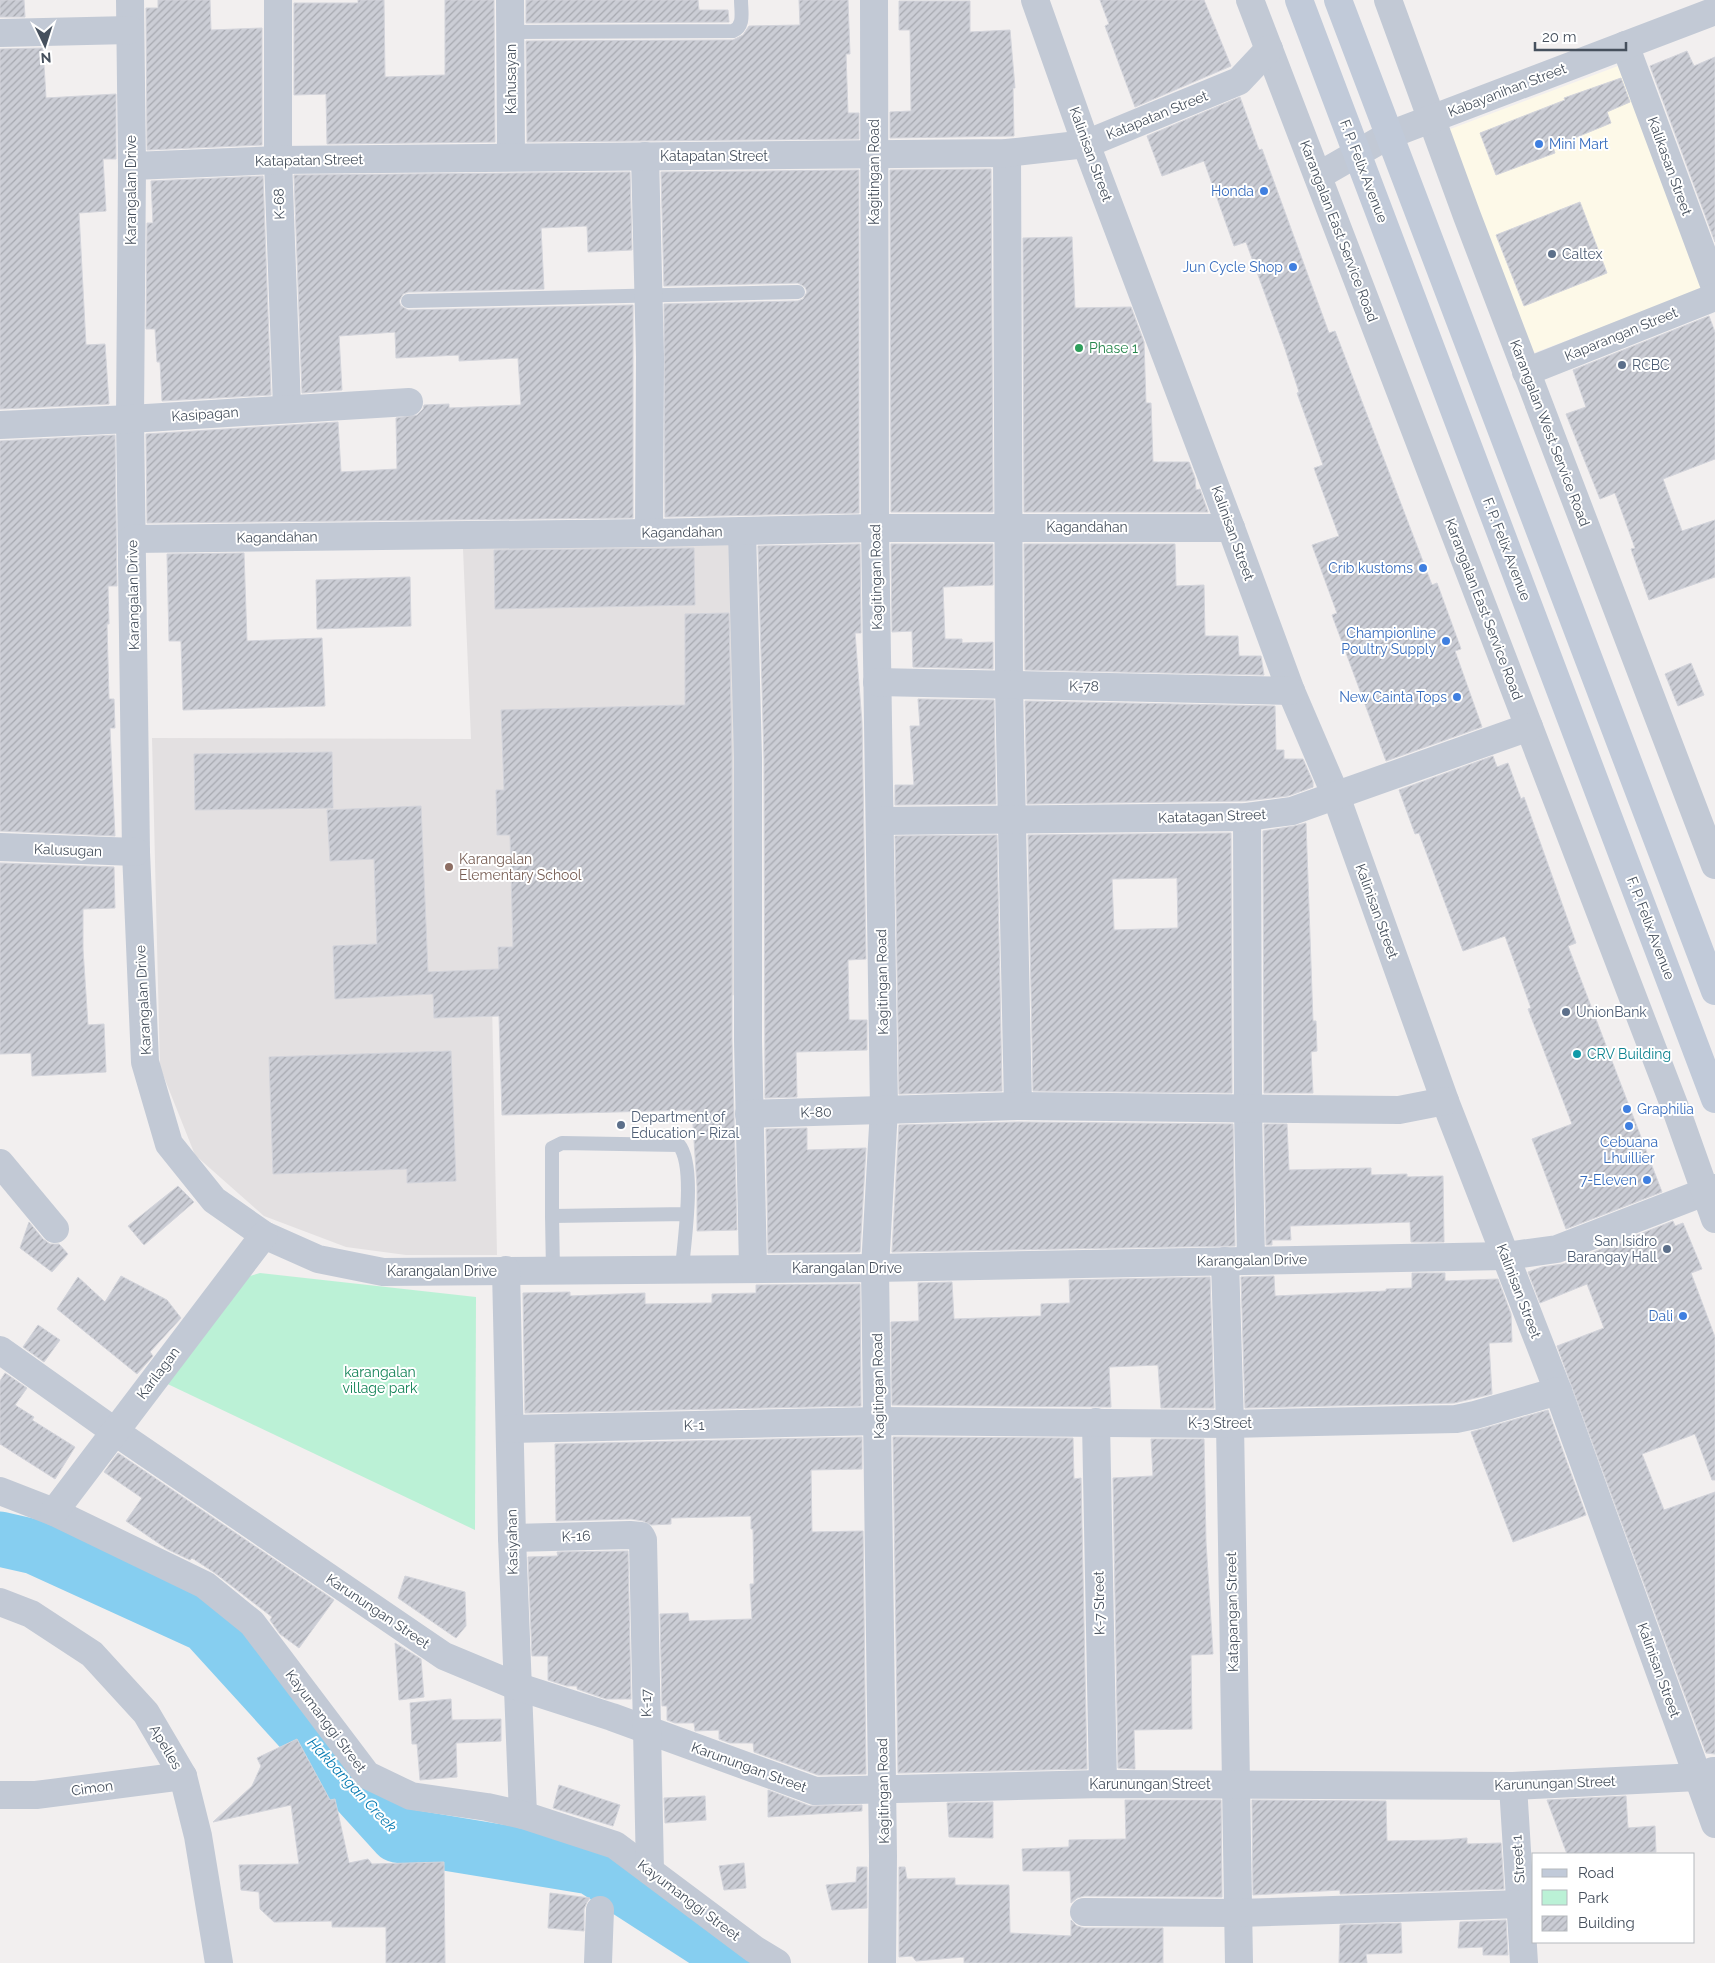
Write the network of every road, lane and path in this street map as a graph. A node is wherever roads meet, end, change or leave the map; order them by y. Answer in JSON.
{"nodes":[{"id":1,"x":130,"y":0,"type":"edge"},
{"id":2,"x":278,"y":0,"type":"edge"},
{"id":3,"x":510,"y":0,"type":"edge"},
{"id":4,"x":741,"y":0,"type":"edge"},
{"id":5,"x":874,"y":0,"type":"edge"},
{"id":6,"x":1035,"y":0,"type":"edge"},
{"id":7,"x":1250,"y":0,"type":"edge"},
{"id":8,"x":1300,"y":0,"type":"edge"},
{"id":9,"x":1338,"y":0,"type":"edge"},
{"id":10,"x":1388,"y":0,"type":"edge"},
{"id":11,"x":1715,"y":12,"type":"edge"},
{"id":12,"x":130,"y":30,"type":"junction"},
{"id":13,"x":510,"y":32,"type":"junction"},
{"id":14,"x":0,"y":33,"type":"edge"},
{"id":15,"x":1625,"y":45,"type":"junction"},
{"id":16,"x":1269,"y":49,"type":"junction"},
{"id":17,"x":1432,"y":118,"type":"junction"},
{"id":18,"x":1389,"y":135,"type":"junction"},
{"id":19,"x":1086,"y":144,"type":"junction"},
{"id":20,"x":1006,"y":153,"type":"junction"},
{"id":21,"x":1357,"y":153,"type":"junction"},
{"id":22,"x":874,"y":155,"type":"junction"},
{"id":23,"x":645,"y":156,"type":"junction"},
{"id":24,"x":511,"y":157,"type":"junction"},
{"id":25,"x":278,"y":160,"type":"junction"},
{"id":26,"x":132,"y":166,"type":"junction"},
{"id":27,"x":1318,"y":176,"type":"junction"},
{"id":28,"x":1715,"y":287,"type":"edge"},
{"id":29,"x":798,"y":292,"type":"dead end"},
{"id":30,"x":648,"y":294,"type":"junction"},
{"id":31,"x":1715,"y":297,"type":"edge"},
{"id":32,"x":408,"y":301,"type":"dead end"},
{"id":33,"x":1526,"y":372,"type":"junction"},
{"id":34,"x":409,"y":402,"type":"dead end"},
{"id":35,"x":287,"y":408,"type":"junction"},
{"id":36,"x":130,"y":419,"type":"junction"},
{"id":37,"x":0,"y":425,"type":"edge"},
{"id":38,"x":1008,"y":527,"type":"junction"},
{"id":39,"x":875,"y":528,"type":"junction"},
{"id":40,"x":1232,"y":528,"type":"junction"},
{"id":41,"x":742,"y":531,"type":"junction"},
{"id":42,"x":649,"y":533,"type":"junction"},
{"id":43,"x":132,"y":539,"type":"junction"},
{"id":44,"x":877,"y":682,"type":"junction"},
{"id":45,"x":1009,"y":684,"type":"junction"},
{"id":46,"x":1291,"y":691,"type":"junction"},
{"id":47,"x":1530,"y":727,"type":"junction"},
{"id":48,"x":1336,"y":796,"type":"junction"},
{"id":49,"x":1247,"y":817,"type":"junction"},
{"id":50,"x":1012,"y":819,"type":"junction"},
{"id":51,"x":880,"y":821,"type":"junction"},
{"id":52,"x":0,"y":848,"type":"edge"},
{"id":53,"x":136,"y":852,"type":"junction"},
{"id":54,"x":1715,"y":865,"type":"edge"},
{"id":55,"x":1715,"y":991,"type":"edge"},
{"id":56,"x":1715,"y":1099,"type":"edge"},
{"id":57,"x":1445,"y":1101,"type":"junction"},
{"id":58,"x":1018,"y":1106,"type":"junction"},
{"id":59,"x":884,"y":1109,"type":"junction"},
{"id":60,"x":1248,"y":1109,"type":"junction"},
{"id":61,"x":749,"y":1114,"type":"junction"},
{"id":62,"x":0,"y":1163,"type":"edge"},
{"id":63,"x":1710,"y":1190,"type":"edge"},
{"id":64,"x":687,"y":1214,"type":"junction"},
{"id":65,"x":552,"y":1216,"type":"junction"},
{"id":66,"x":1715,"y":1219,"type":"edge"},
{"id":67,"x":56,"y":1229,"type":"dead end"},
{"id":68,"x":264,"y":1235,"type":"junction"},
{"id":69,"x":1506,"y":1256,"type":"junction"},
{"id":70,"x":1238,"y":1260,"type":"junction"},
{"id":71,"x":753,"y":1268,"type":"junction"},
{"id":72,"x":875,"y":1268,"type":"junction"},
{"id":73,"x":682,"y":1269,"type":"junction"},
{"id":74,"x":506,"y":1270,"type":"junction"},
{"id":75,"x":554,"y":1270,"type":"junction"},
{"id":76,"x":0,"y":1350,"type":"edge"},
{"id":77,"x":1558,"y":1391,"type":"junction"},
{"id":78,"x":879,"y":1421,"type":"junction"},
{"id":79,"x":1096,"y":1422,"type":"junction"},
{"id":80,"x":1230,"y":1424,"type":"junction"},
{"id":81,"x":510,"y":1429,"type":"junction"},
{"id":82,"x":114,"y":1431,"type":"junction"},
{"id":83,"x":0,"y":1491,"type":"edge"},
{"id":84,"x":54,"y":1512,"type":"junction"},
{"id":85,"x":641,"y":1536,"type":"joint"},
{"id":86,"x":512,"y":1538,"type":"junction"},
{"id":87,"x":0,"y":1602,"type":"edge"},
{"id":88,"x":516,"y":1686,"type":"junction"},
{"id":89,"x":646,"y":1730,"type":"junction"},
{"id":90,"x":1707,"y":1774,"type":"edge"},
{"id":91,"x":183,"y":1776,"type":"junction"},
{"id":92,"x":1103,"y":1784,"type":"junction"},
{"id":93,"x":1235,"y":1784,"type":"junction"},
{"id":94,"x":1513,"y":1786,"type":"junction"},
{"id":95,"x":882,"y":1790,"type":"junction"},
{"id":96,"x":0,"y":1794,"type":"edge"},
{"id":97,"x":522,"y":1814,"type":"junction"},
{"id":98,"x":1715,"y":1824,"type":"edge"},
{"id":99,"x":650,"y":1871,"type":"junction"},
{"id":100,"x":1522,"y":1904,"type":"junction"},
{"id":101,"x":600,"y":1910,"type":"dead end"},
{"id":102,"x":1084,"y":1912,"type":"dead end"},
{"id":103,"x":1238,"y":1913,"type":"junction"},
{"id":104,"x":219,"y":1963,"type":"edge"},
{"id":105,"x":598,"y":1963,"type":"edge"},
{"id":106,"x":777,"y":1963,"type":"edge"},
{"id":107,"x":882,"y":1963,"type":"edge"},
{"id":108,"x":1239,"y":1963,"type":"edge"},
{"id":109,"x":1524,"y":1963,"type":"edge"}],
"edges":[{"from":1,"to":12,"type":"street","name":"Karangalan Drive"},
{"from":2,"to":25,"type":"street","name":"K-68"},
{"from":3,"to":13,"type":"street","name":"Kahusayan"},
{"from":4,"to":13,"type":"lane"},
{"from":5,"to":22,"type":"street","name":"Kagitingan Road"},
{"from":6,"to":19,"type":"street","name":"Kalinisan Street"},
{"from":7,"to":16,"type":"street","name":"Karangalan East Service Road"},
{"from":8,"to":21,"type":"main road","name":"F. P. Felix Avenue"},
{"from":9,"to":18,"type":"main road"},
{"from":10,"to":17,"type":"street","name":"Karangalan West Service Road"},
{"from":11,"to":15,"type":"street","name":"Kabayanihan Street"},
{"from":12,"to":14,"type":"street"},
{"from":12,"to":26,"type":"street","name":"Karangalan Drive"},
{"from":13,"to":24,"type":"street","name":"Kahusayan"},
{"from":15,"to":17,"type":"street","name":"Kabayanihan Street"},
{"from":15,"to":28,"type":"street","name":"Kalikasan Street"},
{"from":16,"to":19,"type":"street","name":"Katapatan Street"},
{"from":16,"to":27,"type":"street","name":"Karangalan East Service Road"},
{"from":17,"to":18,"type":"street","name":"Kabayanihan Street"},
{"from":17,"to":33,"type":"street","name":"Karangalan West Service Road"},
{"from":18,"to":21,"type":"street","name":"Kabayanihan Street"},
{"from":18,"to":55,"type":"main road"},
{"from":19,"to":20,"type":"street","name":"Katapatan Street"},
{"from":19,"to":40,"type":"street","name":"Kalinisan Street"},
{"from":20,"to":22,"type":"street","name":"Katapatan Street"},
{"from":20,"to":38,"type":"street"},
{"from":21,"to":27,"type":"street","name":"Kabayanihan Street"},
{"from":21,"to":56,"type":"main road","name":"F. P. Felix Avenue"},
{"from":22,"to":23,"type":"street","name":"Katapatan Street"},
{"from":22,"to":39,"type":"street","name":"Kagitingan Road"},
{"from":23,"to":24,"type":"street","name":"Katapatan Street"},
{"from":23,"to":30,"type":"street"},
{"from":24,"to":25,"type":"street","name":"Katapatan Street"},
{"from":25,"to":26,"type":"street","name":"Katapatan Street"},
{"from":25,"to":35,"type":"street","name":"K-68"},
{"from":26,"to":36,"type":"street","name":"Karangalan Drive"},
{"from":27,"to":47,"type":"street","name":"Karangalan East Service Road"},
{"from":29,"to":30,"type":"lane"},
{"from":30,"to":32,"type":"lane"},
{"from":30,"to":42,"type":"street"},
{"from":31,"to":33,"type":"street","name":"Kaparangan Street"},
{"from":33,"to":54,"type":"street","name":"Karangalan West Service Road"},
{"from":34,"to":35,"type":"street","name":"Kasipagan"},
{"from":35,"to":36,"type":"street","name":"Kasipagan"},
{"from":36,"to":37,"type":"street","name":"Kasipagan"},
{"from":36,"to":43,"type":"street","name":"Karangalan Drive"},
{"from":38,"to":39,"type":"street","name":"Kagandahan"},
{"from":38,"to":40,"type":"street","name":"Kagandahan"},
{"from":38,"to":45,"type":"street"},
{"from":39,"to":41,"type":"street","name":"Kagandahan"},
{"from":39,"to":44,"type":"street","name":"Kagitingan Road"},
{"from":40,"to":46,"type":"street","name":"Kalinisan Street"},
{"from":41,"to":42,"type":"street","name":"Kagandahan"},
{"from":41,"to":61,"type":"street"},
{"from":42,"to":43,"type":"street","name":"Kagandahan"},
{"from":43,"to":53,"type":"street","name":"Karangalan Drive"},
{"from":44,"to":45,"type":"street","name":"K-78"},
{"from":44,"to":51,"type":"street","name":"Kagitingan Road"},
{"from":45,"to":46,"type":"street","name":"K-78"},
{"from":45,"to":50,"type":"street"},
{"from":46,"to":48,"type":"street","name":"Kalinisan Street"},
{"from":47,"to":48,"type":"street","name":"Katatagan Street"},
{"from":47,"to":63,"type":"street","name":"Karangalan East Service Road"},
{"from":48,"to":49,"type":"street","name":"Katatagan Street"},
{"from":48,"to":57,"type":"street","name":"Kalinisan Street"},
{"from":49,"to":50,"type":"street","name":"Katatagan Street"},
{"from":49,"to":60,"type":"street","name":"Katapangan Street"},
{"from":50,"to":51,"type":"street","name":"Katatagan Street"},
{"from":50,"to":58,"type":"street"},
{"from":51,"to":59,"type":"street","name":"Kagitingan Road"},
{"from":52,"to":53,"type":"street","name":"Kalusugan"},
{"from":53,"to":68,"type":"street","name":"Karangalan Drive"},
{"from":57,"to":60,"type":"street","name":"K-80"},
{"from":57,"to":69,"type":"street","name":"Kalinisan Street"},
{"from":58,"to":59,"type":"street","name":"K-80"},
{"from":58,"to":60,"type":"street","name":"K-80"},
{"from":59,"to":61,"type":"street","name":"K-80"},
{"from":59,"to":72,"type":"street","name":"Kagitingan Road"},
{"from":60,"to":70,"type":"street","name":"Katapangan Street"},
{"from":61,"to":71,"type":"street"},
{"from":62,"to":67,"type":"street"},
{"from":63,"to":66,"type":"street","name":"Karangalan East Service Road"},
{"from":63,"to":69,"type":"street","name":"Karangalan Drive"},
{"from":64,"to":65,"type":"lane"},
{"from":64,"to":65,"type":"lane"},
{"from":64,"to":73,"type":"lane"},
{"from":65,"to":75,"type":"lane"},
{"from":68,"to":74,"type":"street","name":"Karangalan Drive"},
{"from":68,"to":82,"type":"street","name":"Karilagan"},
{"from":69,"to":70,"type":"street","name":"Karangalan Drive"},
{"from":69,"to":77,"type":"street","name":"Kalinisan Street"},
{"from":70,"to":72,"type":"street","name":"Karangalan Drive"},
{"from":70,"to":80,"type":"street","name":"Katapangan Street"},
{"from":71,"to":72,"type":"street","name":"Karangalan Drive"},
{"from":71,"to":73,"type":"street","name":"Karangalan Drive"},
{"from":72,"to":78,"type":"street","name":"Kagitingan Road"},
{"from":73,"to":75,"type":"street","name":"Karangalan Drive"},
{"from":74,"to":75,"type":"street","name":"Karangalan Drive"},
{"from":74,"to":81,"type":"street","name":"Kasiyahan"},
{"from":76,"to":82,"type":"street","name":"Karunungan Street"},
{"from":77,"to":80,"type":"street","name":"K-3 Street"},
{"from":77,"to":90,"type":"street","name":"Kalinisan Street"},
{"from":78,"to":79,"type":"street","name":"K-3 Street"},
{"from":78,"to":81,"type":"street","name":"K-1"},
{"from":78,"to":95,"type":"street","name":"Kagitingan Road"},
{"from":79,"to":80,"type":"street","name":"K-3 Street"},
{"from":79,"to":92,"type":"street","name":"K-7 Street"},
{"from":80,"to":93,"type":"street","name":"Katapangan Street"},
{"from":81,"to":86,"type":"street","name":"Kasiyahan"},
{"from":82,"to":84,"type":"street","name":"Karilagan"},
{"from":82,"to":88,"type":"street","name":"Karunungan Street"},
{"from":83,"to":84,"type":"street","name":"Kayumanggi Street"},
{"from":84,"to":97,"type":"street","name":"Kayumanggi Street"},
{"from":85,"to":86,"type":"street","name":"K-16"},
{"from":85,"to":89,"type":"street","name":"K-17"},
{"from":86,"to":88,"type":"street","name":"Kasiyahan"},
{"from":87,"to":91,"type":"street","name":"Apelles"},
{"from":88,"to":89,"type":"street","name":"Karunungan Street"},
{"from":88,"to":97,"type":"street","name":"Kasiyahan"},
{"from":89,"to":95,"type":"street","name":"Karunungan Street"},
{"from":89,"to":99,"type":"street","name":"K-17"},
{"from":90,"to":94,"type":"street","name":"Karunungan Street"},
{"from":90,"to":98,"type":"street","name":"Kalinisan Street"},
{"from":91,"to":96,"type":"street","name":"Cimon"},
{"from":91,"to":104,"type":"street","name":"Apelles"},
{"from":92,"to":93,"type":"street","name":"Karunungan Street"},
{"from":92,"to":95,"type":"street","name":"Karunungan Street"},
{"from":93,"to":94,"type":"street","name":"Karunungan Street"},
{"from":93,"to":103,"type":"street","name":"Katapangan Street"},
{"from":94,"to":100,"type":"street","name":"Street 1"},
{"from":95,"to":107,"type":"street","name":"Kagitingan Road"},
{"from":97,"to":99,"type":"street","name":"Kayumanggi Street"},
{"from":99,"to":106,"type":"street","name":"Kayumanggi Street"},
{"from":100,"to":103,"type":"street"},
{"from":100,"to":109,"type":"street","name":"Street 1"},
{"from":101,"to":105,"type":"street"},
{"from":102,"to":103,"type":"street"},
{"from":103,"to":108,"type":"street","name":"Katapangan Street"}]}
